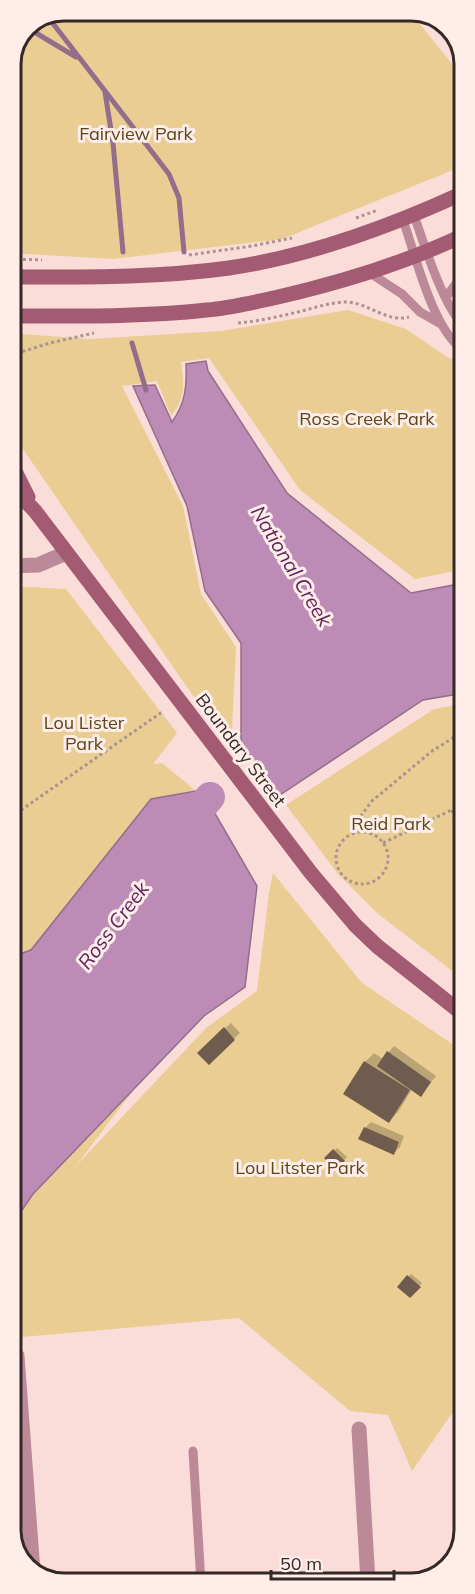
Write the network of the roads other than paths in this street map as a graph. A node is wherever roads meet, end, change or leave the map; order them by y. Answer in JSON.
{"nodes":[{"id":1,"x":454,"y":197,"type":"edge"},
{"id":2,"x":409,"y":217,"type":"junction"},
{"id":3,"x":454,"y":240,"type":"edge"},
{"id":4,"x":422,"y":255,"type":"junction"},
{"id":5,"x":370,"y":273,"type":"junction"},
{"id":6,"x":21,"y":276,"type":"edge"},
{"id":7,"x":454,"y":286,"type":"edge"},
{"id":8,"x":446,"y":297,"type":"junction"},
{"id":9,"x":454,"y":313,"type":"edge"},
{"id":10,"x":21,"y":316,"type":"edge"},
{"id":11,"x":441,"y":324,"type":"junction"},
{"id":12,"x":454,"y":343,"type":"edge"},
{"id":13,"x":21,"y":484,"type":"edge"},
{"id":14,"x":21,"y":497,"type":"edge"},
{"id":15,"x":34,"y":511,"type":"junction"},
{"id":16,"x":66,"y":553,"type":"junction"},
{"id":17,"x":21,"y":566,"type":"edge"},
{"id":18,"x":438,"y":994,"type":"junction"},
{"id":19,"x":454,"y":1002,"type":"edge"},
{"id":20,"x":454,"y":1007,"type":"edge"},
{"id":21,"x":21,"y":1410,"type":"edge"},
{"id":22,"x":359,"y":1429,"type":"dead end"},
{"id":23,"x":193,"y":1451,"type":"dead end"},
{"id":24,"x":32,"y":1558,"type":"edge"},
{"id":25,"x":200,"y":1573,"type":"edge"},
{"id":26,"x":367,"y":1573,"type":"edge"}],
"edges":[{"from":1,"to":2,"type":"main road"},
{"from":2,"to":4,"type":"lane"},
{"from":2,"to":6,"type":"main road"},
{"from":3,"to":4,"type":"main road"},
{"from":4,"to":5,"type":"main road"},
{"from":4,"to":8,"type":"lane"},
{"from":4,"to":11,"type":"lane"},
{"from":5,"to":10,"type":"main road"},
{"from":5,"to":11,"type":"lane"},
{"from":7,"to":8,"type":"lane"},
{"from":8,"to":9,"type":"lane"},
{"from":11,"to":12,"type":"lane"},
{"from":13,"to":15,"type":"main road","name":"Boundary Street"},
{"from":14,"to":15,"type":"main road","name":"Boundary Street"},
{"from":15,"to":16,"type":"main road","name":"Boundary Street"},
{"from":16,"to":17,"type":"street"},
{"from":16,"to":18,"type":"main road","name":"Boundary Street"},
{"from":18,"to":19,"type":"main road","name":"Boundary Street"},
{"from":18,"to":20,"type":"main road","name":"Boundary Street"},
{"from":21,"to":24,"type":"street"},
{"from":22,"to":26,"type":"street"},
{"from":23,"to":25,"type":"lane"}]}
